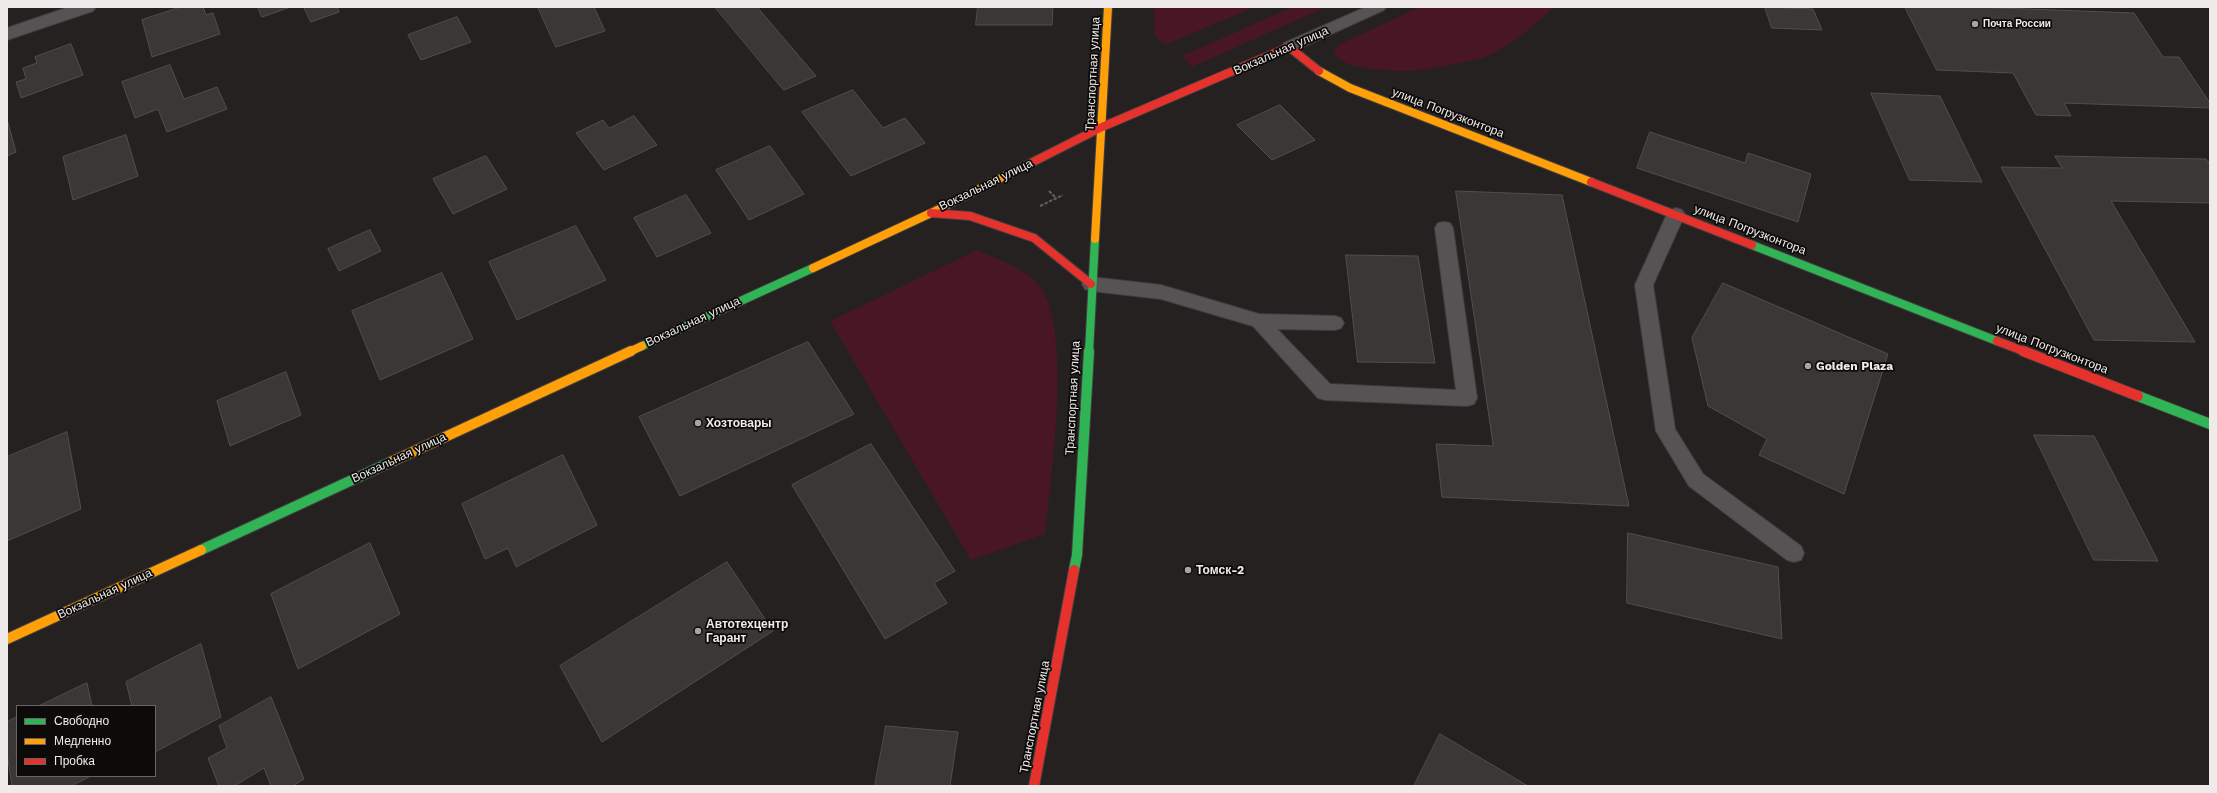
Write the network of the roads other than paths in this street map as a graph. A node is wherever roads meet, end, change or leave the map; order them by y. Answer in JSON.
{"nodes":[{"id":1,"x":87,"y":7,"type":"edge"},
{"id":2,"x":1108,"y":7,"type":"edge"},
{"id":3,"x":1379,"y":7,"type":"edge"},
{"id":4,"x":7,"y":34,"type":"edge"},
{"id":5,"x":1289,"y":47,"type":"junction"},
{"id":6,"x":1102,"y":128,"type":"junction"},
{"id":7,"x":931,"y":213,"type":"junction"},
{"id":8,"x":1676,"y":214,"type":"junction"},
{"id":9,"x":1444,"y":228,"type":"dead end"},
{"id":10,"x":1091,"y":284,"type":"junction"},
{"id":11,"x":1259,"y":321,"type":"junction"},
{"id":12,"x":1334,"y":323,"type":"dead end"},
{"id":13,"x":2210,"y":424,"type":"edge"},
{"id":14,"x":1794,"y":553,"type":"dead end"},
{"id":15,"x":7,"y":639,"type":"edge"},
{"id":16,"x":1034,"y":786,"type":"edge"}],
"edges":[{"from":1,"to":4,"type":"street"},
{"from":2,"to":6,"type":"main road","name":"Транспортная улица"},
{"from":3,"to":5,"type":"lane","name":"Вокзальная улица"},
{"from":5,"to":6,"type":"main road","name":"Вокзальная улица"},
{"from":5,"to":8,"type":"main road","name":"улица Погрузконтора"},
{"from":6,"to":7,"type":"main road","name":"Вокзальная улица"},
{"from":6,"to":10,"type":"main road","name":"Транспортная улица"},
{"from":7,"to":10,"type":"main road"},
{"from":7,"to":15,"type":"main road","name":"Вокзальная улица"},
{"from":8,"to":13,"type":"main road","name":"улица Погрузконтора"},
{"from":8,"to":14,"type":"lane"},
{"from":9,"to":11,"type":"lane"},
{"from":10,"to":11,"type":"lane"},
{"from":10,"to":16,"type":"main road","name":"Транспортная улица"},
{"from":11,"to":12,"type":"lane"}]}
